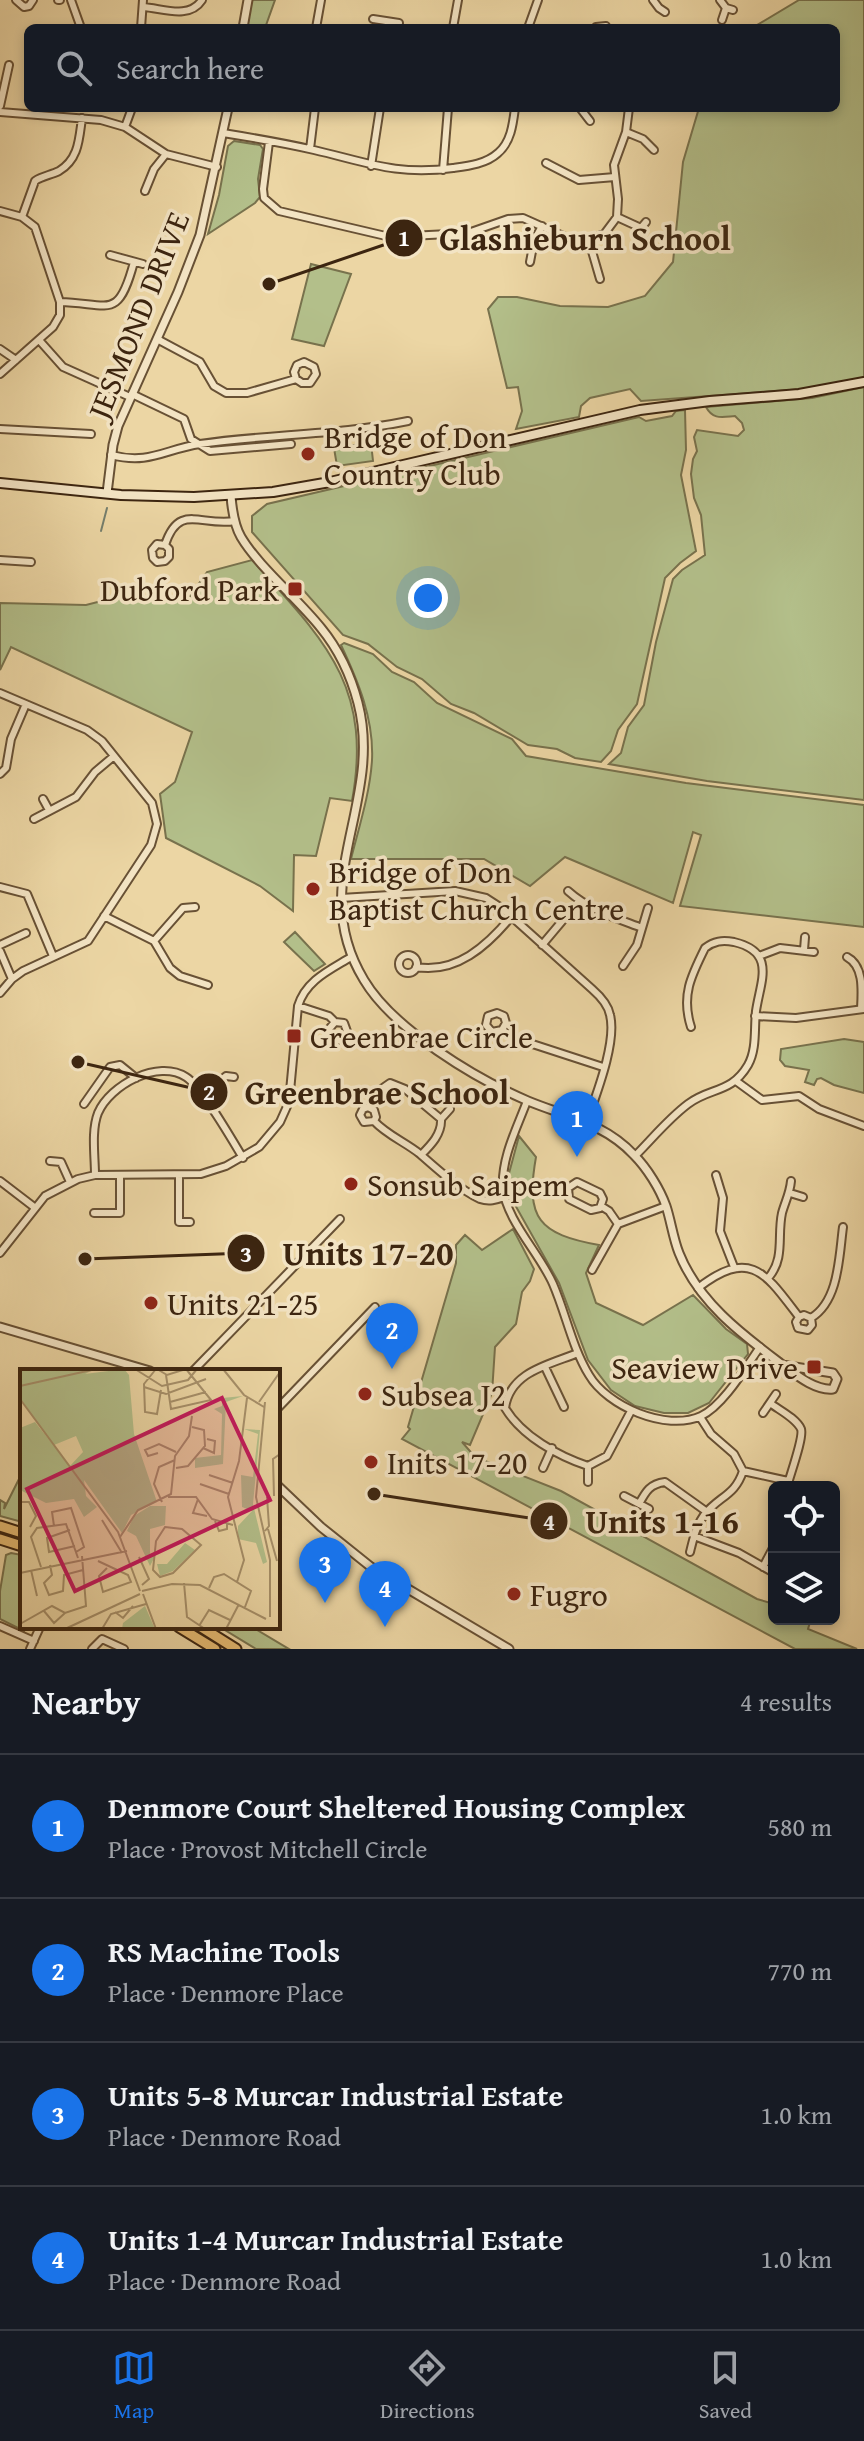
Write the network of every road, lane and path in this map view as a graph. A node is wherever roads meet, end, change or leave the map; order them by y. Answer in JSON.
{"nodes":[{"id":1,"x":16,"y":0,"type":"edge"},
{"id":2,"x":33,"y":0,"type":"edge"},
{"id":3,"x":71,"y":0,"type":"edge"},
{"id":4,"x":202,"y":0,"type":"edge"},
{"id":5,"x":248,"y":0,"type":"edge"},
{"id":6,"x":321,"y":0,"type":"edge"},
{"id":7,"x":458,"y":0,"type":"edge"},
{"id":8,"x":538,"y":0,"type":"edge"},
{"id":9,"x":653,"y":0,"type":"edge"},
{"id":10,"x":720,"y":0,"type":"edge"},
{"id":11,"x":143,"y":3,"type":"edge"},
{"id":12,"x":373,"y":19,"type":"dead end"},
{"id":13,"x":653,"y":19,"type":"dead end"},
{"id":14,"x":722,"y":20,"type":"dead end"},
{"id":15,"x":399,"y":23,"type":"dead end"},
{"id":16,"x":80,"y":24,"type":"edge"},
{"id":17,"x":141,"y":24,"type":"edge"},
{"id":18,"x":244,"y":24,"type":"edge"},
{"id":19,"x":317,"y":24,"type":"edge"},
{"id":20,"x":383,"y":24,"type":"edge"},
{"id":21,"x":392,"y":24,"type":"edge"},
{"id":22,"x":454,"y":24,"type":"edge"},
{"id":23,"x":529,"y":24,"type":"edge"},
{"id":24,"x":11,"y":71,"type":"dead end"},
{"id":25,"x":0,"y":109,"type":"edge"},
{"id":26,"x":24,"y":112,"type":"edge"},
{"id":27,"x":27,"y":112,"type":"edge"},
{"id":28,"x":131,"y":112,"type":"edge"},
{"id":29,"x":227,"y":112,"type":"edge"},
{"id":30,"x":315,"y":112,"type":"edge"},
{"id":31,"x":379,"y":112,"type":"edge"},
{"id":32,"x":448,"y":112,"type":"edge"},
{"id":33,"x":514,"y":112,"type":"edge"},
{"id":34,"x":583,"y":112,"type":"edge"},
{"id":35,"x":628,"y":112,"type":"edge"},
{"id":36,"x":82,"y":118,"type":"junction"},
{"id":37,"x":577,"y":124,"type":"dead end"},
{"id":38,"x":125,"y":127,"type":"junction"},
{"id":39,"x":626,"y":132,"type":"junction"},
{"id":40,"x":223,"y":133,"type":"junction"},
{"id":41,"x":269,"y":142,"type":"junction"},
{"id":42,"x":647,"y":144,"type":"junction"},
{"id":43,"x":310,"y":149,"type":"junction"},
{"id":44,"x":654,"y":150,"type":"dead end"},
{"id":45,"x":640,"y":152,"type":"dead end"},
{"id":46,"x":166,"y":154,"type":"junction"},
{"id":47,"x":371,"y":166,"type":"junction"},
{"id":48,"x":217,"y":167,"type":"junction"},
{"id":49,"x":443,"y":170,"type":"junction"},
{"id":50,"x":547,"y":177,"type":"dead end"},
{"id":51,"x":615,"y":177,"type":"junction"},
{"id":52,"x":145,"y":191,"type":"dead end"},
{"id":53,"x":0,"y":211,"type":"edge"},
{"id":54,"x":22,"y":217,"type":"junction"},
{"id":55,"x":617,"y":217,"type":"junction"},
{"id":56,"x":542,"y":226,"type":"junction"},
{"id":57,"x":640,"y":236,"type":"dead end"},
{"id":58,"x":589,"y":241,"type":"junction"},
{"id":59,"x":521,"y":254,"type":"dead end"},
{"id":60,"x":110,"y":255,"type":"dead end"},
{"id":61,"x":134,"y":262,"type":"junction"},
{"id":62,"x":143,"y":264,"type":"dead end"},
{"id":63,"x":587,"y":276,"type":"dead end"},
{"id":64,"x":60,"y":302,"type":"junction"},
{"id":65,"x":157,"y":339,"type":"junction"},
{"id":66,"x":39,"y":340,"type":"junction"},
{"id":67,"x":0,"y":349,"type":"edge"},
{"id":68,"x":16,"y":360,"type":"junction"},
{"id":69,"x":0,"y":374,"type":"edge"},
{"id":70,"x":296,"y":379,"type":"dead end"},
{"id":71,"x":864,"y":382,"type":"edge"},
{"id":72,"x":131,"y":396,"type":"junction"},
{"id":73,"x":408,"y":421,"type":"dead end"},
{"id":74,"x":0,"y":429,"type":"edge"},
{"id":75,"x":91,"y":434,"type":"dead end"},
{"id":76,"x":197,"y":444,"type":"junction"},
{"id":77,"x":291,"y":444,"type":"dead end"},
{"id":78,"x":111,"y":455,"type":"junction"},
{"id":79,"x":0,"y":483,"type":"edge"},
{"id":80,"x":107,"y":493,"type":"junction"},
{"id":81,"x":231,"y":496,"type":"junction"},
{"id":82,"x":235,"y":521,"type":"junction"},
{"id":83,"x":165,"y":545,"type":"dead end"},
{"id":84,"x":0,"y":560,"type":"edge"},
{"id":85,"x":31,"y":562,"type":"dead end"},
{"id":86,"x":0,"y":693,"type":"edge"},
{"id":87,"x":26,"y":704,"type":"junction"},
{"id":88,"x":114,"y":756,"type":"junction"},
{"id":89,"x":0,"y":774,"type":"edge"},
{"id":90,"x":43,"y":799,"type":"dead end"},
{"id":91,"x":49,"y":810,"type":"junction"},
{"id":92,"x":34,"y":819,"type":"dead end"},
{"id":93,"x":13,"y":879,"type":"dead end"},
{"id":94,"x":0,"y":887,"type":"edge"},
{"id":95,"x":12,"y":889,"type":"junction"},
{"id":96,"x":568,"y":891,"type":"dead end"},
{"id":97,"x":186,"y":898,"type":"dead end"},
{"id":98,"x":340,"y":898,"type":"junction"},
{"id":99,"x":579,"y":901,"type":"junction"},
{"id":100,"x":648,"y":908,"type":"dead end"},
{"id":101,"x":104,"y":916,"type":"junction"},
{"id":102,"x":511,"y":917,"type":"junction"},
{"id":103,"x":642,"y":928,"type":"junction"},
{"id":104,"x":26,"y":933,"type":"dead end"},
{"id":105,"x":703,"y":937,"type":"dead end"},
{"id":106,"x":805,"y":937,"type":"dead end"},
{"id":107,"x":154,"y":941,"type":"junction"},
{"id":108,"x":542,"y":945,"type":"junction"},
{"id":109,"x":708,"y":945,"type":"junction"},
{"id":110,"x":0,"y":948,"type":"edge"},
{"id":111,"x":804,"y":950,"type":"junction"},
{"id":112,"x":814,"y":952,"type":"dead end"},
{"id":113,"x":53,"y":956,"type":"junction"},
{"id":114,"x":759,"y":956,"type":"junction"},
{"id":115,"x":351,"y":957,"type":"junction"},
{"id":116,"x":847,"y":957,"type":"dead end"},
{"id":117,"x":864,"y":957,"type":"edge"},
{"id":118,"x":167,"y":962,"type":"junction"},
{"id":119,"x":858,"y":963,"type":"junction"},
{"id":120,"x":623,"y":966,"type":"dead end"},
{"id":121,"x":416,"y":967,"type":"dead end"},
{"id":122,"x":158,"y":969,"type":"dead end"},
{"id":123,"x":12,"y":979,"type":"junction"},
{"id":124,"x":208,"y":985,"type":"dead end"},
{"id":125,"x":0,"y":993,"type":"edge"},
{"id":126,"x":298,"y":1006,"type":"junction"},
{"id":127,"x":862,"y":1009,"type":"edge"},
{"id":128,"x":755,"y":1016,"type":"junction"},
{"id":129,"x":335,"y":1022,"type":"dead end"},
{"id":130,"x":691,"y":1027,"type":"dead end"},
{"id":131,"x":502,"y":1030,"type":"dead end"},
{"id":132,"x":603,"y":1067,"type":"junction"},
{"id":133,"x":234,"y":1077,"type":"dead end"},
{"id":134,"x":136,"y":1078,"type":"junction"},
{"id":135,"x":736,"y":1081,"type":"junction"},
{"id":136,"x":806,"y":1087,"type":"dead end"},
{"id":137,"x":202,"y":1096,"type":"junction"},
{"id":138,"x":802,"y":1097,"type":"junction"},
{"id":139,"x":527,"y":1101,"type":"junction"},
{"id":140,"x":84,"y":1104,"type":"dead end"},
{"id":141,"x":370,"y":1108,"type":"junction"},
{"id":142,"x":450,"y":1109,"type":"dead end"},
{"id":143,"x":441,"y":1119,"type":"junction"},
{"id":144,"x":374,"y":1121,"type":"junction"},
{"id":145,"x":587,"y":1121,"type":"junction"},
{"id":146,"x":864,"y":1126,"type":"edge"},
{"id":147,"x":421,"y":1155,"type":"junction"},
{"id":148,"x":635,"y":1156,"type":"junction"},
{"id":149,"x":243,"y":1158,"type":"junction"},
{"id":150,"x":50,"y":1161,"type":"dead end"},
{"id":151,"x":95,"y":1175,"type":"junction"},
{"id":152,"x":120,"y":1175,"type":"junction"},
{"id":153,"x":716,"y":1175,"type":"dead end"},
{"id":154,"x":179,"y":1176,"type":"junction"},
{"id":155,"x":0,"y":1181,"type":"edge"},
{"id":156,"x":791,"y":1181,"type":"dead end"},
{"id":157,"x":70,"y":1182,"type":"junction"},
{"id":158,"x":722,"y":1190,"type":"junction"},
{"id":159,"x":710,"y":1192,"type":"dead end"},
{"id":160,"x":790,"y":1193,"type":"junction"},
{"id":161,"x":504,"y":1197,"type":"junction"},
{"id":162,"x":803,"y":1197,"type":"dead end"},
{"id":163,"x":601,"y":1206,"type":"junction"},
{"id":164,"x":666,"y":1206,"type":"junction"},
{"id":165,"x":34,"y":1207,"type":"junction"},
{"id":166,"x":94,"y":1213,"type":"dead end"},
{"id":167,"x":340,"y":1219,"type":"dead end"},
{"id":168,"x":190,"y":1222,"type":"dead end"},
{"id":169,"x":618,"y":1224,"type":"junction"},
{"id":170,"x":843,"y":1227,"type":"dead end"},
{"id":171,"x":0,"y":1253,"type":"edge"},
{"id":172,"x":734,"y":1267,"type":"junction"},
{"id":173,"x":592,"y":1270,"type":"dead end"},
{"id":174,"x":769,"y":1277,"type":"junction"},
{"id":175,"x":698,"y":1288,"type":"junction"},
{"id":176,"x":375,"y":1307,"type":"dead end"},
{"id":177,"x":799,"y":1317,"type":"junction"},
{"id":178,"x":811,"y":1318,"type":"junction"},
{"id":179,"x":0,"y":1327,"type":"edge"},
{"id":180,"x":760,"y":1347,"type":"junction"},
{"id":181,"x":578,"y":1353,"type":"junction"},
{"id":182,"x":782,"y":1365,"type":"junction"},
{"id":183,"x":545,"y":1367,"type":"junction"},
{"id":184,"x":143,"y":1369,"type":"edge"},
{"id":185,"x":195,"y":1369,"type":"edge"},
{"id":186,"x":776,"y":1394,"type":"dead end"},
{"id":187,"x":770,"y":1403,"type":"junction"},
{"id":188,"x":280,"y":1406,"type":"edge"},
{"id":189,"x":564,"y":1407,"type":"dead end"},
{"id":190,"x":505,"y":1408,"type":"junction"},
{"id":191,"x":496,"y":1410,"type":"dead end"},
{"id":192,"x":631,"y":1411,"type":"junction"},
{"id":193,"x":763,"y":1413,"type":"dead end"},
{"id":194,"x":700,"y":1417,"type":"junction"},
{"id":195,"x":552,"y":1448,"type":"junction"},
{"id":196,"x":588,"y":1466,"type":"junction"},
{"id":197,"x":543,"y":1468,"type":"dead end"},
{"id":198,"x":743,"y":1471,"type":"junction"},
{"id":199,"x":778,"y":1481,"type":"edge"},
{"id":200,"x":789,"y":1481,"type":"edge"},
{"id":201,"x":588,"y":1482,"type":"dead end"},
{"id":202,"x":280,"y":1488,"type":"edge"},
{"id":203,"x":624,"y":1496,"type":"dead end"},
{"id":204,"x":639,"y":1504,"type":"junction"},
{"id":205,"x":649,"y":1509,"type":"dead end"},
{"id":206,"x":707,"y":1512,"type":"junction"},
{"id":207,"x":0,"y":1526,"type":"edge"},
{"id":208,"x":20,"y":1532,"type":"edge"},
{"id":209,"x":694,"y":1536,"type":"junction"},
{"id":210,"x":0,"y":1539,"type":"edge"},
{"id":211,"x":20,"y":1545,"type":"edge"},
{"id":212,"x":690,"y":1552,"type":"dead end"},
{"id":213,"x":770,"y":1553,"type":"edge"},
{"id":214,"x":763,"y":1567,"type":"junction"},
{"id":215,"x":768,"y":1570,"type":"edge"},
{"id":216,"x":0,"y":1626,"type":"edge"},
{"id":217,"x":39,"y":1629,"type":"edge"},
{"id":218,"x":182,"y":1629,"type":"edge"},
{"id":219,"x":204,"y":1629,"type":"edge"},
{"id":220,"x":34,"y":1641,"type":"junction"},
{"id":221,"x":30,"y":1649,"type":"edge"},
{"id":222,"x":92,"y":1649,"type":"edge"},
{"id":223,"x":124,"y":1649,"type":"edge"},
{"id":224,"x":215,"y":1649,"type":"edge"},
{"id":225,"x":236,"y":1649,"type":"edge"},
{"id":226,"x":509,"y":1649,"type":"edge"}],
"edges":[{"from":1,"to":2,"type":"street"},
{"from":3,"to":16,"type":"street"},
{"from":4,"to":11,"type":"street"},
{"from":5,"to":18,"type":"street"},
{"from":6,"to":19,"type":"street"},
{"from":7,"to":22,"type":"street"},
{"from":8,"to":23,"type":"street"},
{"from":9,"to":13,"type":"street"},
{"from":10,"to":14,"type":"street"},
{"from":11,"to":17,"type":"street"},
{"from":12,"to":20,"type":"street"},
{"from":15,"to":21,"type":"street"},
{"from":24,"to":25,"type":"street"},
{"from":25,"to":26,"type":"street"},
{"from":27,"to":36,"type":"street"},
{"from":28,"to":38,"type":"street"},
{"from":29,"to":40,"type":"street","name":"JESMOND DRIVE"},
{"from":30,"to":43,"type":"street"},
{"from":31,"to":47,"type":"street"},
{"from":32,"to":49,"type":"street"},
{"from":33,"to":49,"type":"street"},
{"from":34,"to":37,"type":"street"},
{"from":35,"to":39,"type":"street"},
{"from":36,"to":38,"type":"street"},
{"from":36,"to":54,"type":"street"},
{"from":38,"to":46,"type":"street"},
{"from":39,"to":42,"type":"street"},
{"from":39,"to":51,"type":"street"},
{"from":40,"to":41,"type":"street"},
{"from":40,"to":48,"type":"street","name":"JESMOND DRIVE"},
{"from":41,"to":43,"type":"street"},
{"from":41,"to":56,"type":"street"},
{"from":42,"to":44,"type":"street"},
{"from":42,"to":45,"type":"street"},
{"from":43,"to":47,"type":"street"},
{"from":46,"to":48,"type":"street"},
{"from":46,"to":52,"type":"street"},
{"from":47,"to":49,"type":"street"},
{"from":48,"to":65,"type":"street","name":"JESMOND DRIVE"},
{"from":50,"to":51,"type":"street"},
{"from":51,"to":55,"type":"street"},
{"from":53,"to":54,"type":"street"},
{"from":54,"to":64,"type":"street"},
{"from":55,"to":57,"type":"street"},
{"from":55,"to":58,"type":"street"},
{"from":56,"to":58,"type":"street"},
{"from":56,"to":59,"type":"street"},
{"from":58,"to":63,"type":"street"},
{"from":60,"to":61,"type":"street"},
{"from":61,"to":62,"type":"street"},
{"from":61,"to":64,"type":"street"},
{"from":64,"to":66,"type":"street"},
{"from":65,"to":70,"type":"street"},
{"from":65,"to":72,"type":"street","name":"JESMOND DRIVE"},
{"from":66,"to":68,"type":"street"},
{"from":66,"to":72,"type":"street"},
{"from":67,"to":68,"type":"street"},
{"from":68,"to":69,"type":"street"},
{"from":71,"to":81,"type":"main road"},
{"from":72,"to":76,"type":"street"},
{"from":72,"to":78,"type":"street","name":"JESMOND DRIVE"},
{"from":73,"to":76,"type":"street"},
{"from":74,"to":75,"type":"street"},
{"from":76,"to":77,"type":"street"},
{"from":76,"to":78,"type":"street"},
{"from":78,"to":80,"type":"street","name":"JESMOND DRIVE"},
{"from":79,"to":80,"type":"main road"},
{"from":80,"to":81,"type":"main road"},
{"from":81,"to":82,"type":"street"},
{"from":82,"to":83,"type":"street"},
{"from":82,"to":98,"type":"street"},
{"from":84,"to":85,"type":"street"},
{"from":86,"to":87,"type":"street"},
{"from":87,"to":88,"type":"street"},
{"from":87,"to":89,"type":"street"},
{"from":88,"to":91,"type":"street"},
{"from":88,"to":101,"type":"street"},
{"from":90,"to":91,"type":"street"},
{"from":91,"to":92,"type":"street"},
{"from":93,"to":95,"type":"street"},
{"from":94,"to":95,"type":"street"},
{"from":95,"to":113,"type":"street"},
{"from":96,"to":99,"type":"street"},
{"from":97,"to":107,"type":"street"},
{"from":98,"to":102,"type":"street"},
{"from":98,"to":115,"type":"street"},
{"from":99,"to":103,"type":"street"},
{"from":99,"to":108,"type":"street"},
{"from":100,"to":103,"type":"street"},
{"from":101,"to":107,"type":"street"},
{"from":101,"to":113,"type":"street"},
{"from":102,"to":108,"type":"street"},
{"from":102,"to":121,"type":"street"},
{"from":103,"to":120,"type":"street"},
{"from":104,"to":110,"type":"street"},
{"from":105,"to":109,"type":"street"},
{"from":106,"to":111,"type":"street"},
{"from":107,"to":118,"type":"street"},
{"from":108,"to":132,"type":"street"},
{"from":109,"to":114,"type":"street"},
{"from":109,"to":130,"type":"street"},
{"from":110,"to":123,"type":"street"},
{"from":111,"to":112,"type":"street"},
{"from":111,"to":114,"type":"street"},
{"from":113,"to":123,"type":"street"},
{"from":114,"to":128,"type":"street"},
{"from":115,"to":126,"type":"street"},
{"from":115,"to":139,"type":"street"},
{"from":116,"to":119,"type":"street"},
{"from":117,"to":119,"type":"street"},
{"from":118,"to":122,"type":"street"},
{"from":118,"to":124,"type":"street"},
{"from":119,"to":127,"type":"street"},
{"from":123,"to":125,"type":"street"},
{"from":126,"to":129,"type":"street"},
{"from":126,"to":149,"type":"street"},
{"from":127,"to":128,"type":"street"},
{"from":128,"to":135,"type":"street"},
{"from":131,"to":132,"type":"street"},
{"from":132,"to":145,"type":"street"},
{"from":133,"to":137,"type":"street"},
{"from":134,"to":137,"type":"street"},
{"from":134,"to":140,"type":"street"},
{"from":134,"to":151,"type":"street"},
{"from":135,"to":138,"type":"street"},
{"from":135,"to":148,"type":"street"},
{"from":136,"to":138,"type":"street"},
{"from":137,"to":149,"type":"street"},
{"from":138,"to":146,"type":"street"},
{"from":139,"to":145,"type":"street"},
{"from":139,"to":161,"type":"street"},
{"from":141,"to":143,"type":"street"},
{"from":141,"to":144,"type":"street"},
{"from":141,"to":144,"type":"street"},
{"from":142,"to":143,"type":"street"},
{"from":143,"to":147,"type":"street"},
{"from":144,"to":147,"type":"street"},
{"from":145,"to":148,"type":"street"},
{"from":147,"to":161,"type":"street"},
{"from":148,"to":164,"type":"street"},
{"from":149,"to":154,"type":"street"},
{"from":150,"to":157,"type":"street"},
{"from":151,"to":152,"type":"street"},
{"from":151,"to":157,"type":"street"},
{"from":152,"to":154,"type":"street"},
{"from":152,"to":166,"type":"street"},
{"from":153,"to":158,"type":"street"},
{"from":154,"to":168,"type":"street"},
{"from":155,"to":165,"type":"street"},
{"from":156,"to":160,"type":"street"},
{"from":157,"to":165,"type":"street"},
{"from":158,"to":159,"type":"street"},
{"from":158,"to":172,"type":"street"},
{"from":160,"to":162,"type":"street"},
{"from":160,"to":174,"type":"street"},
{"from":161,"to":181,"type":"street"},
{"from":163,"to":163,"type":"street"},
{"from":163,"to":169,"type":"street"},
{"from":164,"to":169,"type":"street"},
{"from":164,"to":175,"type":"street"},
{"from":165,"to":171,"type":"street"},
{"from":167,"to":185,"type":"street"},
{"from":169,"to":173,"type":"street"},
{"from":170,"to":178,"type":"street"},
{"from":172,"to":174,"type":"street"},
{"from":172,"to":175,"type":"street"},
{"from":174,"to":177,"type":"street"},
{"from":175,"to":180,"type":"street"},
{"from":176,"to":188,"type":"street"},
{"from":177,"to":178,"type":"street"},
{"from":177,"to":178,"type":"street"},
{"from":179,"to":184,"type":"street"},
{"from":180,"to":182,"type":"street"},
{"from":180,"to":194,"type":"street"},
{"from":181,"to":183,"type":"street"},
{"from":181,"to":192,"type":"street"},
{"from":182,"to":182,"type":"street"},
{"from":183,"to":189,"type":"street"},
{"from":183,"to":190,"type":"street"},
{"from":186,"to":187,"type":"street"},
{"from":187,"to":193,"type":"street"},
{"from":187,"to":200,"type":"street"},
{"from":190,"to":191,"type":"street"},
{"from":190,"to":195,"type":"street"},
{"from":192,"to":194,"type":"street"},
{"from":192,"to":196,"type":"street"},
{"from":194,"to":198,"type":"street"},
{"from":195,"to":196,"type":"street"},
{"from":195,"to":197,"type":"street"},
{"from":196,"to":201,"type":"street"},
{"from":198,"to":199,"type":"street"},
{"from":198,"to":206,"type":"street"},
{"from":202,"to":226,"type":"street"},
{"from":203,"to":204,"type":"street"},
{"from":204,"to":205,"type":"street"},
{"from":204,"to":206,"type":"street"},
{"from":206,"to":209,"type":"street"},
{"from":207,"to":208,"type":"main road"},
{"from":209,"to":212,"type":"street"},
{"from":209,"to":214,"type":"street"},
{"from":210,"to":211,"type":"main road"},
{"from":213,"to":214,"type":"street"},
{"from":214,"to":215,"type":"street"},
{"from":216,"to":220,"type":"street"},
{"from":217,"to":220,"type":"street"},
{"from":218,"to":224,"type":"main road"},
{"from":219,"to":225,"type":"main road"},
{"from":220,"to":221,"type":"street"},
{"from":222,"to":223,"type":"street"}]}
